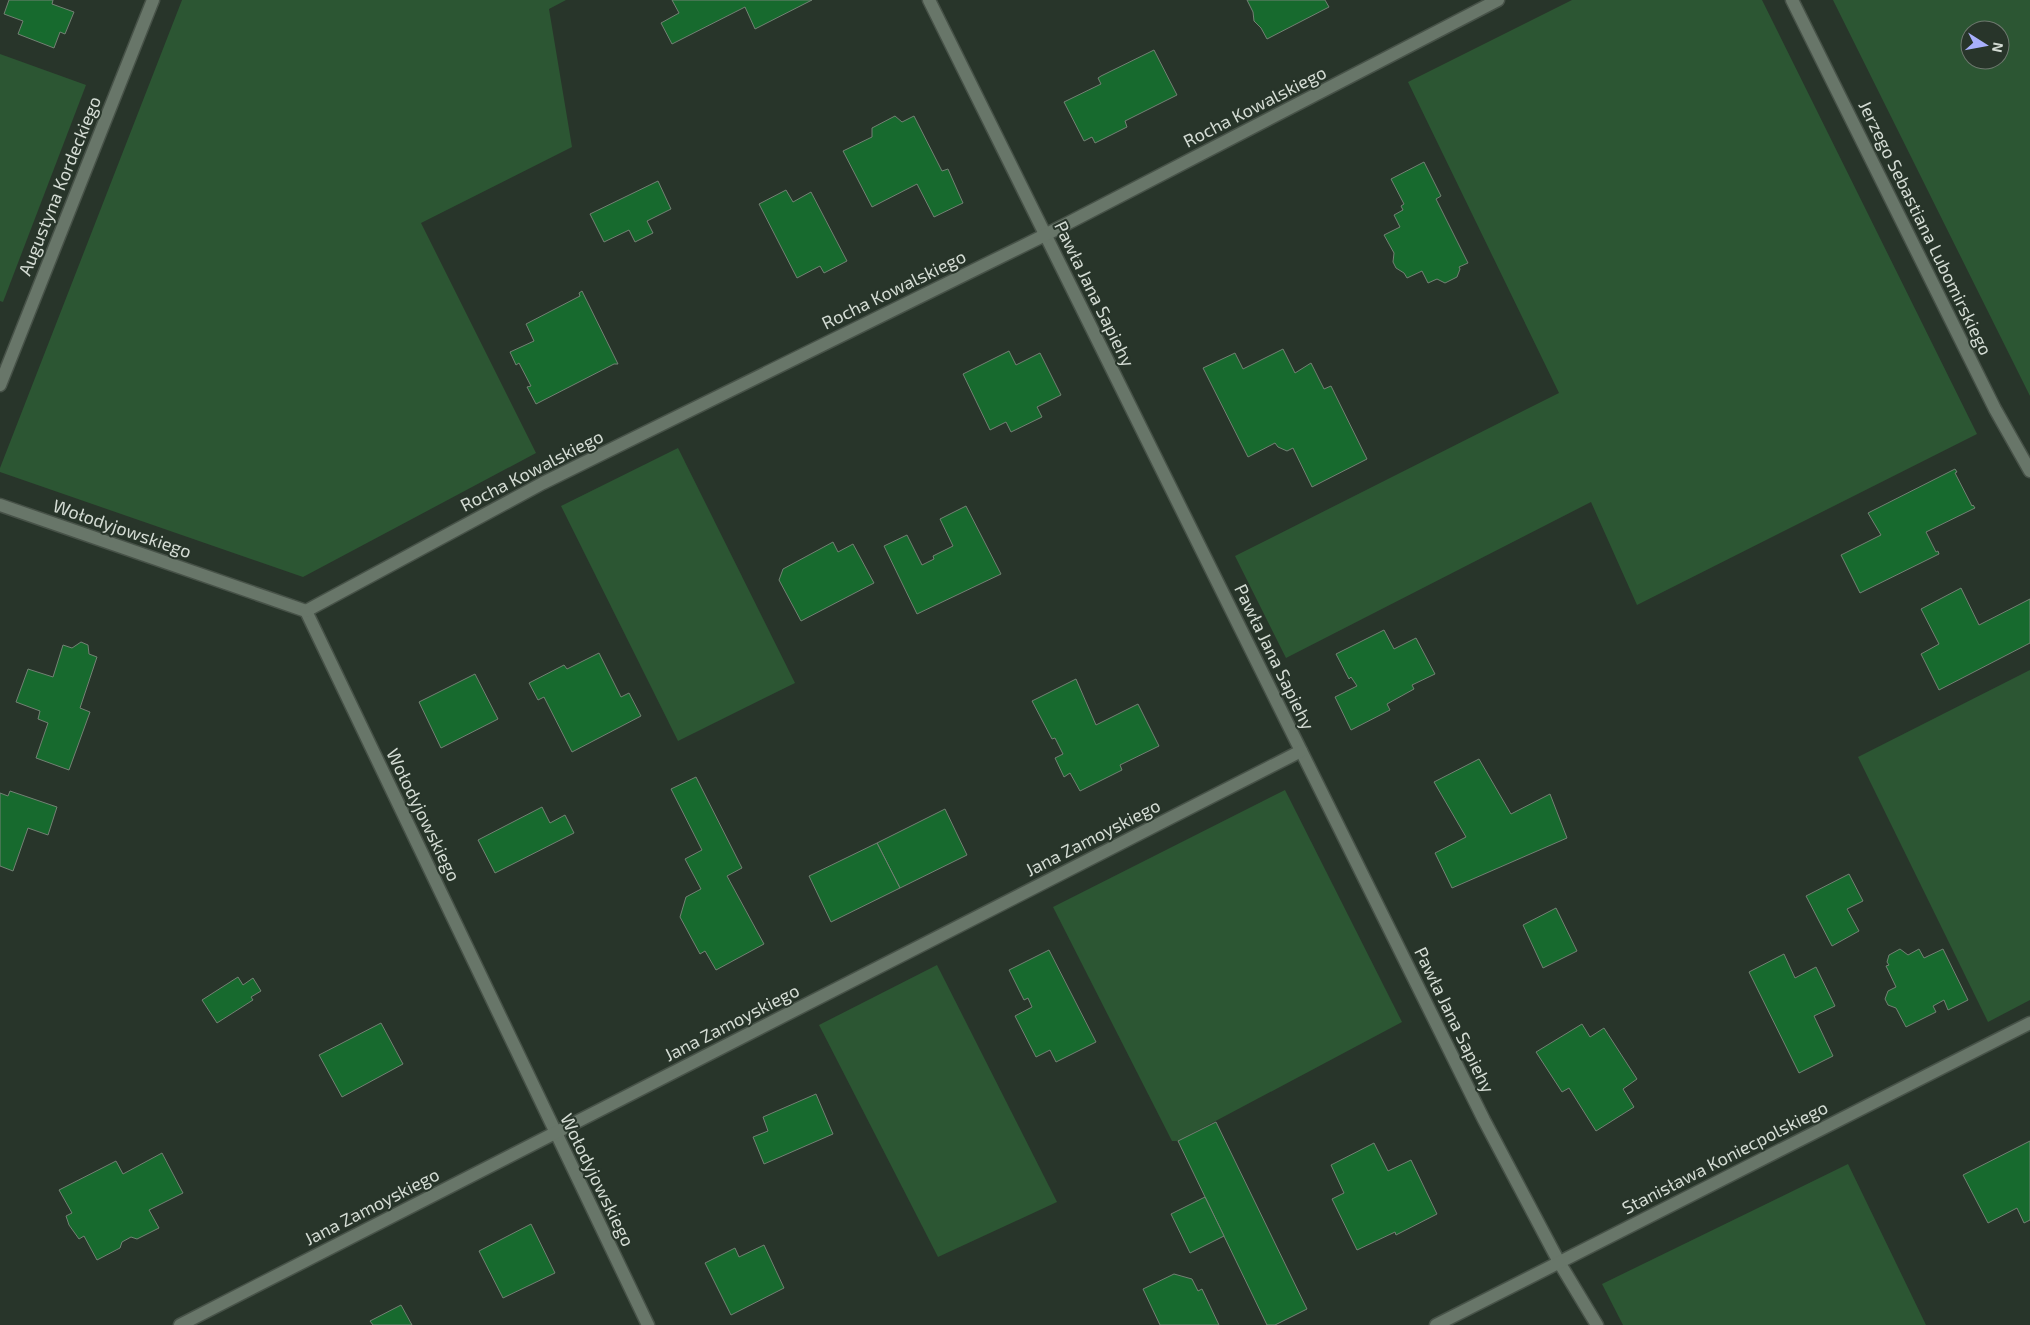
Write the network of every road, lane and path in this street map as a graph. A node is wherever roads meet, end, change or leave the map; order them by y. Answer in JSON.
{"nodes":[{"id":1,"x":153,"y":0,"type":"edge"},
{"id":2,"x":929,"y":0,"type":"edge"},
{"id":3,"x":1498,"y":0,"type":"edge"},
{"id":4,"x":1792,"y":0,"type":"edge"},
{"id":5,"x":1046,"y":235,"type":"junction"},
{"id":6,"x":0,"y":385,"type":"edge"},
{"id":7,"x":2030,"y":471,"type":"edge"},
{"id":8,"x":0,"y":504,"type":"edge"},
{"id":9,"x":306,"y":612,"type":"junction"},
{"id":10,"x":1301,"y":751,"type":"junction"},
{"id":11,"x":2030,"y":1023,"type":"edge"},
{"id":12,"x":555,"y":1133,"type":"junction"},
{"id":13,"x":1559,"y":1262,"type":"junction"},
{"id":14,"x":180,"y":1325,"type":"edge"},
{"id":15,"x":648,"y":1325,"type":"edge"},
{"id":16,"x":1436,"y":1325,"type":"edge"},
{"id":17,"x":1597,"y":1325,"type":"edge"}],
"edges":[{"from":1,"to":6,"type":"street","name":"Augustyna Kordeckiego"},
{"from":2,"to":5,"type":"street","name":"Pawła Jana Sapiehy"},
{"from":3,"to":5,"type":"street","name":"Rocha Kowalskiego"},
{"from":4,"to":7,"type":"street","name":"Jerzego Sebastiana Lubomirskiego"},
{"from":5,"to":9,"type":"street","name":"Rocha Kowalskiego"},
{"from":5,"to":10,"type":"street","name":"Pawła Jana Sapiehy"},
{"from":8,"to":9,"type":"street","name":"Wołodyjowskiego"},
{"from":9,"to":12,"type":"street","name":"Wołodyjowskiego"},
{"from":10,"to":12,"type":"street","name":"Jana Zamoyskiego"},
{"from":10,"to":13,"type":"street","name":"Pawła Jana Sapiehy"},
{"from":11,"to":13,"type":"street","name":"Stanisława Koniecpolskiego"},
{"from":12,"to":14,"type":"street","name":"Jana Zamoyskiego"},
{"from":12,"to":15,"type":"street","name":"Wołodyjowskiego"},
{"from":13,"to":16,"type":"street","name":"Stanisława Koniecpolskiego"},
{"from":13,"to":17,"type":"street","name":"Pawła Jana Sapiehy"}]}
